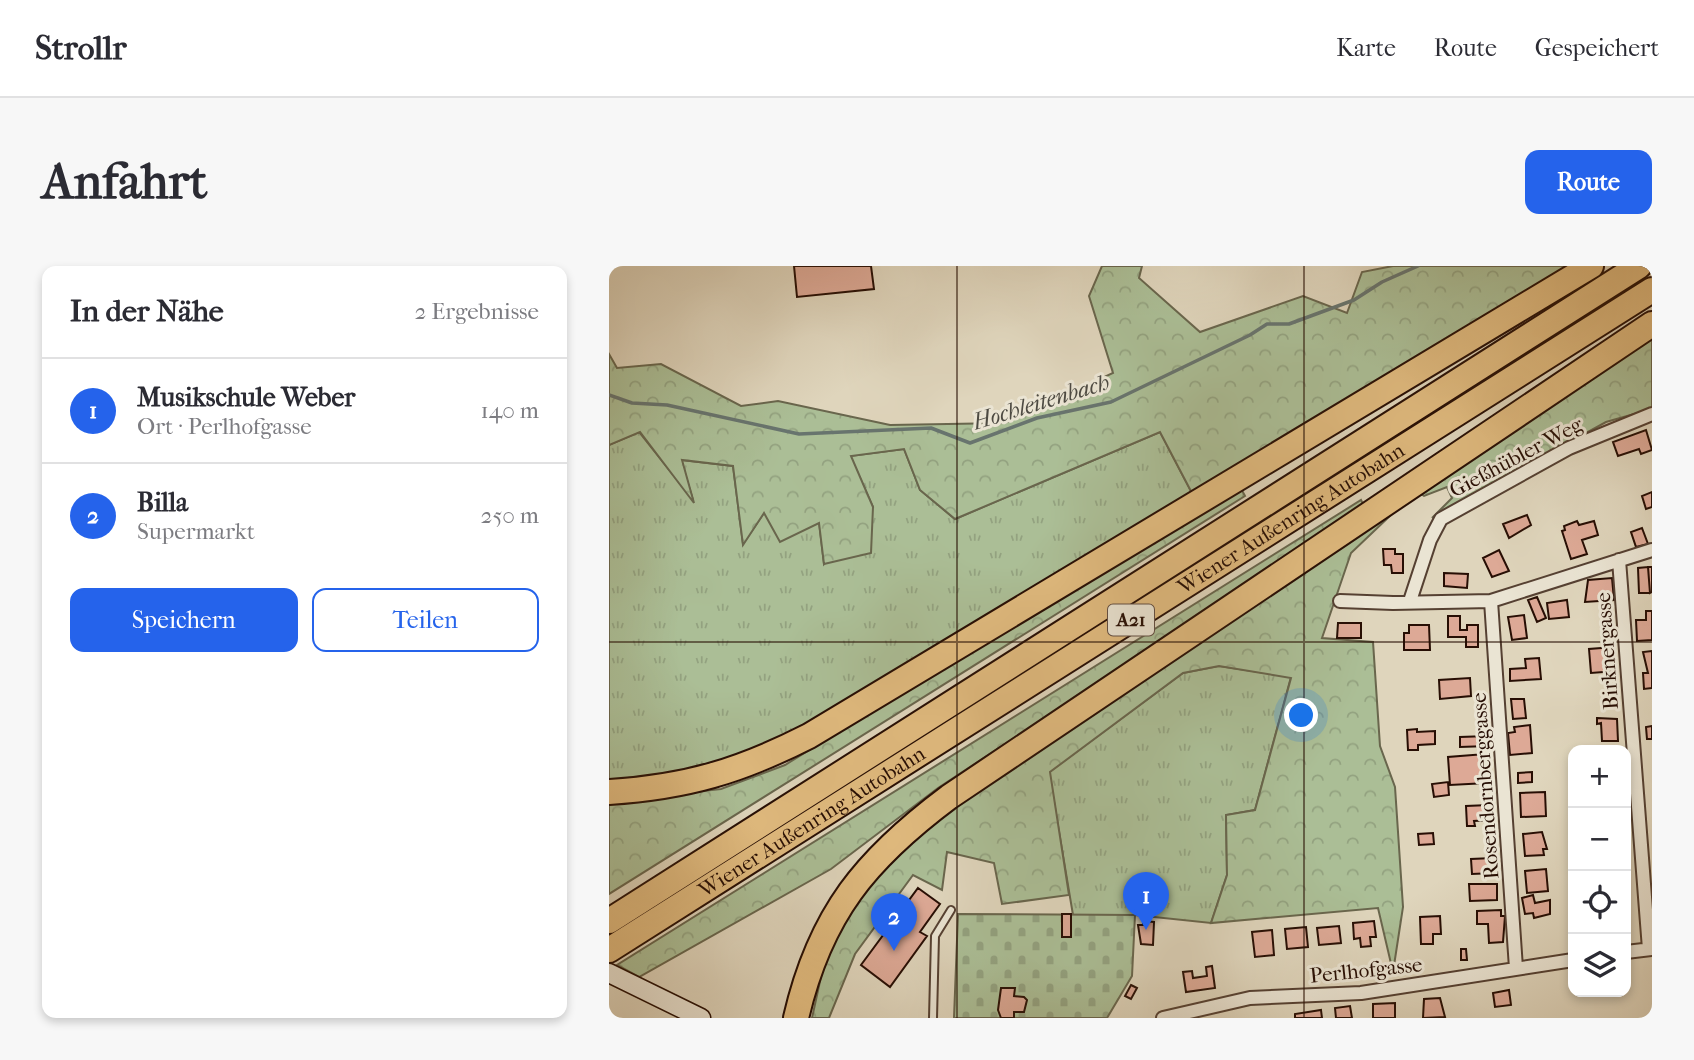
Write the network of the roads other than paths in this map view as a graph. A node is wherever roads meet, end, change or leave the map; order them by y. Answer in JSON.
{"nodes":[{"id":1,"x":1591,"y":266,"type":"edge"},
{"id":2,"x":1639,"y":266,"type":"edge"},
{"id":3,"x":1652,"y":290,"type":"edge"},
{"id":4,"x":1652,"y":324,"type":"edge"},
{"id":5,"x":1652,"y":414,"type":"edge"},
{"id":6,"x":1652,"y":550,"type":"edge"},
{"id":7,"x":1619,"y":560,"type":"junction"},
{"id":8,"x":1340,"y":601,"type":"dead end"},
{"id":9,"x":1410,"y":601,"type":"junction"},
{"id":10,"x":1491,"y":601,"type":"junction"},
{"id":11,"x":609,"y":792,"type":"edge"},
{"id":12,"x":951,"y":910,"type":"dead end"},
{"id":13,"x":1649,"y":916,"type":"edge"},
{"id":14,"x":609,"y":921,"type":"edge"},
{"id":15,"x":1651,"y":949,"type":"edge"},
{"id":16,"x":609,"y":950,"type":"edge"},
{"id":17,"x":1631,"y":951,"type":"edge"},
{"id":18,"x":1568,"y":961,"type":"edge"},
{"id":19,"x":1516,"y":968,"type":"junction"},
{"id":20,"x":609,"y":973,"type":"edge"},
{"id":21,"x":701,"y":1018,"type":"edge"},
{"id":22,"x":796,"y":1018,"type":"edge"},
{"id":23,"x":933,"y":1018,"type":"edge"},
{"id":24,"x":1163,"y":1018,"type":"edge"}],
"edges":[{"from":1,"to":11,"type":"highway"},
{"from":2,"to":14,"type":"highway","name":"Wiener Außenring Autobahn","number":"A21"},
{"from":3,"to":16,"type":"highway","name":"Wiener Außenring Autobahn","number":"A21"},
{"from":4,"to":22,"type":"highway"},
{"from":5,"to":9,"type":"street","name":"Gießhübler Weg"},
{"from":6,"to":7,"type":"street"},
{"from":7,"to":10,"type":"street"},
{"from":7,"to":13,"type":"street","name":"Birknergasse"},
{"from":8,"to":9,"type":"street"},
{"from":9,"to":10,"type":"street"},
{"from":10,"to":19,"type":"street","name":"Rosendornberggasse"},
{"from":12,"to":23,"type":"lane"},
{"from":13,"to":15,"type":"street","name":"Birknergasse"},
{"from":15,"to":17,"type":"street"},
{"from":18,"to":19,"type":"street","name":"Perlhofgasse"},
{"from":19,"to":24,"type":"street","name":"Perlhofgasse"},
{"from":20,"to":21,"type":"main road"}]}
